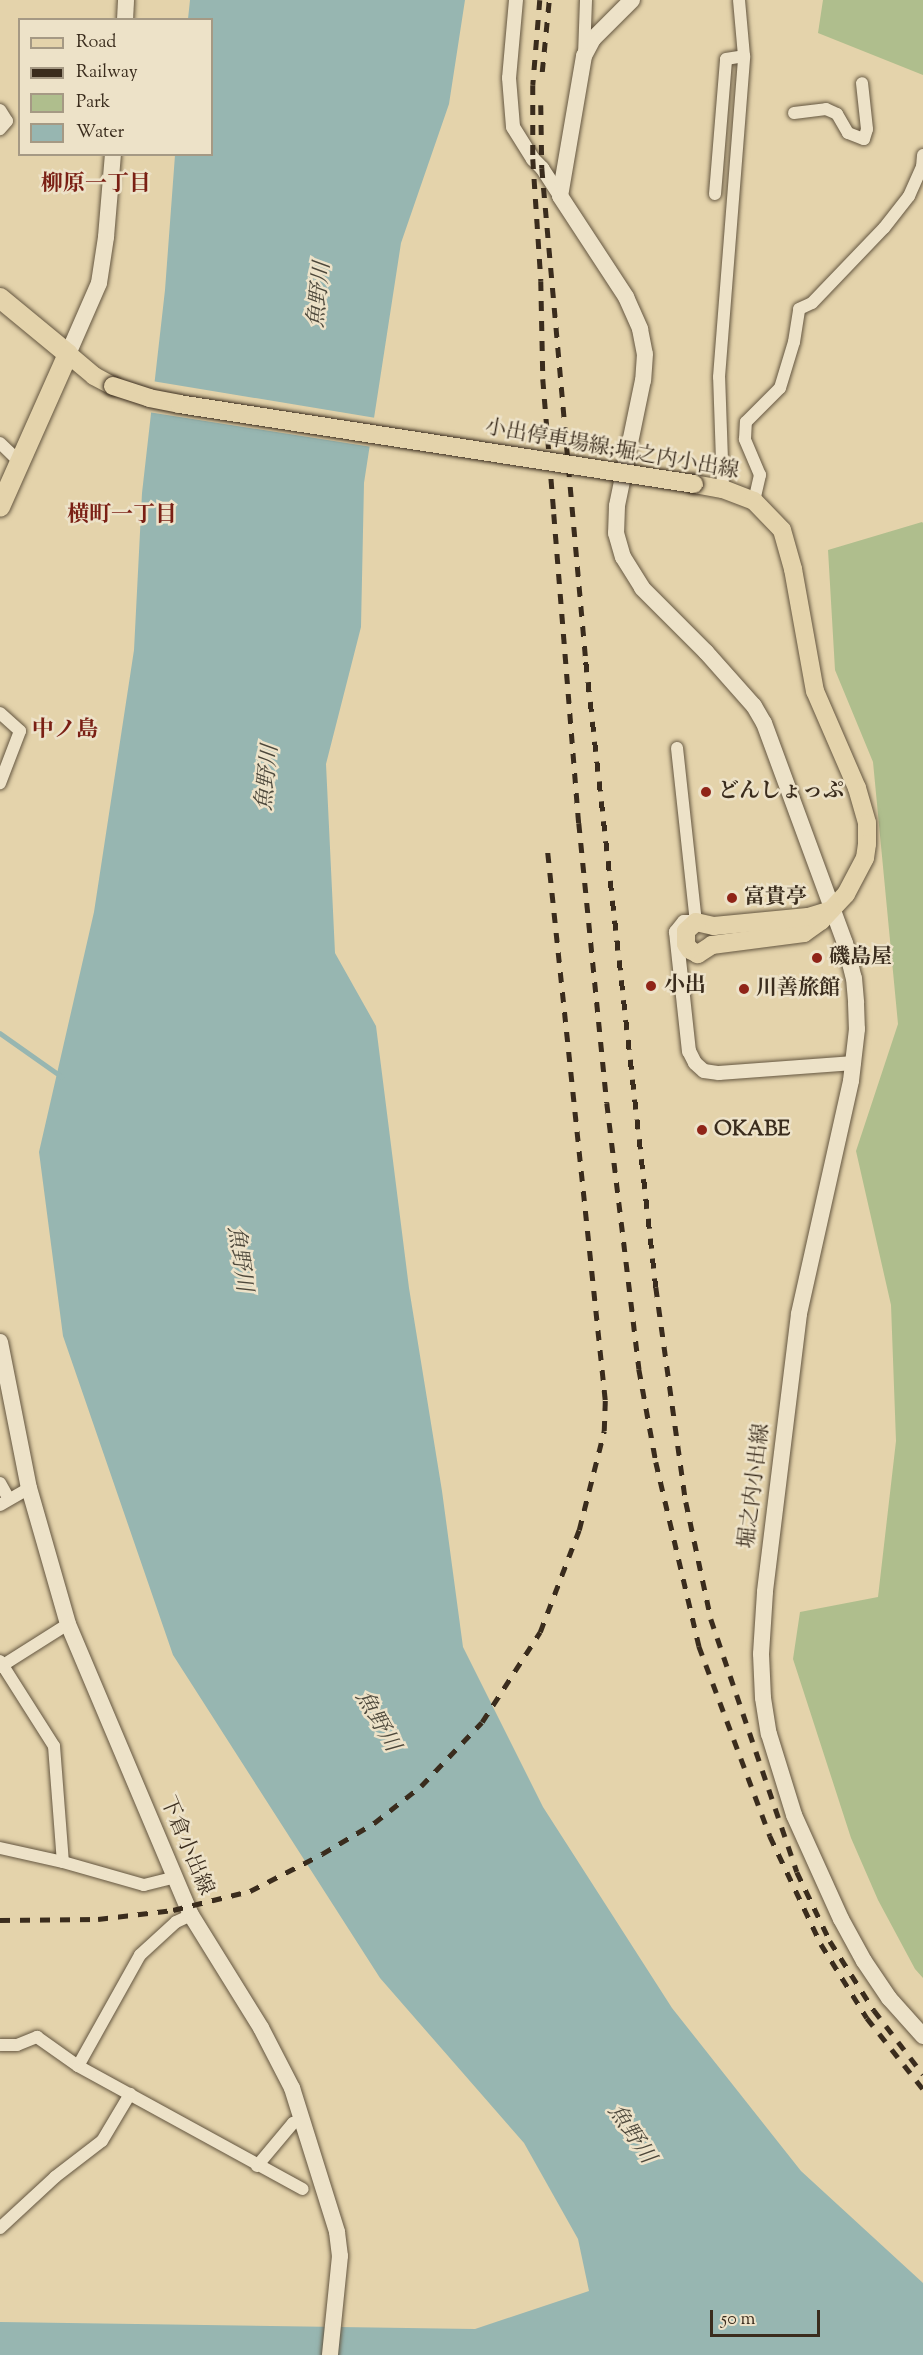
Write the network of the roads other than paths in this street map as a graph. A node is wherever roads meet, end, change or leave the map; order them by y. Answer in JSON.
{"nodes":[{"id":1,"x":124,"y":0,"type":"edge"},
{"id":2,"x":516,"y":0,"type":"edge"},
{"id":3,"x":586,"y":0,"type":"edge"},
{"id":4,"x":632,"y":0,"type":"edge"},
{"id":5,"x":739,"y":0,"type":"edge"},
{"id":6,"x":125,"y":18,"type":"edge"},
{"id":7,"x":584,"y":56,"type":"junction"},
{"id":8,"x":744,"y":56,"type":"junction"},
{"id":9,"x":862,"y":82,"type":"dead end"},
{"id":10,"x":0,"y":111,"type":"edge"},
{"id":11,"x":794,"y":113,"type":"dead end"},
{"id":12,"x":0,"y":129,"type":"edge"},
{"id":13,"x":923,"y":155,"type":"edge"},
{"id":14,"x":113,"y":156,"type":"edge"},
{"id":15,"x":715,"y":194,"type":"dead end"},
{"id":16,"x":560,"y":196,"type":"junction"},
{"id":17,"x":0,"y":298,"type":"edge"},
{"id":18,"x":68,"y":354,"type":"junction"},
{"id":19,"x":0,"y":443,"type":"edge"},
{"id":20,"x":21,"y":463,"type":"junction"},
{"id":21,"x":723,"y":489,"type":"junction"},
{"id":22,"x":754,"y":501,"type":"junction"},
{"id":23,"x":0,"y":507,"type":"edge"},
{"id":24,"x":0,"y":713,"type":"edge"},
{"id":25,"x":677,"y":748,"type":"dead end"},
{"id":26,"x":0,"y":783,"type":"edge"},
{"id":27,"x":831,"y":910,"type":"junction"},
{"id":28,"x":696,"y":922,"type":"junction"},
{"id":29,"x":854,"y":1063,"type":"junction"},
{"id":30,"x":0,"y":1342,"type":"edge"},
{"id":31,"x":0,"y":1483,"type":"edge"},
{"id":32,"x":29,"y":1488,"type":"junction"},
{"id":33,"x":5,"y":1502,"type":"edge"},
{"id":34,"x":68,"y":1624,"type":"junction"},
{"id":35,"x":1,"y":1664,"type":"edge"},
{"id":36,"x":0,"y":1848,"type":"edge"},
{"id":37,"x":63,"y":1862,"type":"junction"},
{"id":38,"x":173,"y":1878,"type":"junction"},
{"id":39,"x":191,"y":1915,"type":"junction"},
{"id":40,"x":923,"y":2036,"type":"edge"},
{"id":41,"x":0,"y":2045,"type":"edge"},
{"id":42,"x":78,"y":2066,"type":"junction"},
{"id":43,"x":130,"y":2094,"type":"junction"},
{"id":44,"x":302,"y":2120,"type":"junction"},
{"id":45,"x":257,"y":2166,"type":"junction"},
{"id":46,"x":303,"y":2189,"type":"dead end"},
{"id":47,"x":0,"y":2228,"type":"edge"},
{"id":48,"x":330,"y":2355,"type":"edge"}],
"edges":[{"from":1,"to":6,"type":"main road"},
{"from":2,"to":16,"type":"street"},
{"from":3,"to":7,"type":"street"},
{"from":4,"to":7,"type":"main road"},
{"from":5,"to":8,"type":"street"},
{"from":7,"to":16,"type":"main road"},
{"from":8,"to":15,"type":"street"},
{"from":8,"to":21,"type":"street"},
{"from":9,"to":11,"type":"street"},
{"from":10,"to":12,"type":"street"},
{"from":13,"to":22,"type":"street"},
{"from":14,"to":18,"type":"main road"},
{"from":16,"to":27,"type":"main road","name":"堀之内小出線"},
{"from":17,"to":18,"type":"highway"},
{"from":18,"to":20,"type":"highway"},
{"from":18,"to":21,"type":"main road","name":"小出停車場線;堀之内小出線","bridge":true},
{"from":19,"to":20,"type":"street"},
{"from":20,"to":23,"type":"highway"},
{"from":21,"to":22,"type":"main road","name":"小出停車場線;堀之内小出線"},
{"from":22,"to":27,"type":"main road","name":"小出停車場線;堀之内小出線"},
{"from":24,"to":26,"type":"street"},
{"from":25,"to":28,"type":"street"},
{"from":27,"to":28,"type":"main road"},
{"from":27,"to":28,"type":"main road","name":"小出停車場線;堀之内小出線"},
{"from":27,"to":29,"type":"main road","name":"堀之内小出線"},
{"from":28,"to":29,"type":"street"},
{"from":29,"to":40,"type":"main road","name":"堀之内小出線"},
{"from":30,"to":32,"type":"main road","name":"下倉小出線"},
{"from":31,"to":33,"type":"street"},
{"from":32,"to":33,"type":"street"},
{"from":32,"to":34,"type":"main road","name":"下倉小出線"},
{"from":34,"to":35,"type":"street"},
{"from":34,"to":38,"type":"main road","name":"下倉小出線"},
{"from":35,"to":37,"type":"street"},
{"from":36,"to":37,"type":"street"},
{"from":37,"to":38,"type":"street"},
{"from":38,"to":39,"type":"main road","name":"下倉小出線"},
{"from":39,"to":42,"type":"street"},
{"from":39,"to":44,"type":"main road","name":"下倉小出線"},
{"from":41,"to":42,"type":"street"},
{"from":42,"to":43,"type":"street"},
{"from":43,"to":45,"type":"street"},
{"from":43,"to":47,"type":"street"},
{"from":44,"to":45,"type":"street"},
{"from":44,"to":48,"type":"main road","name":"下倉小出線"},
{"from":45,"to":46,"type":"street"}]}
